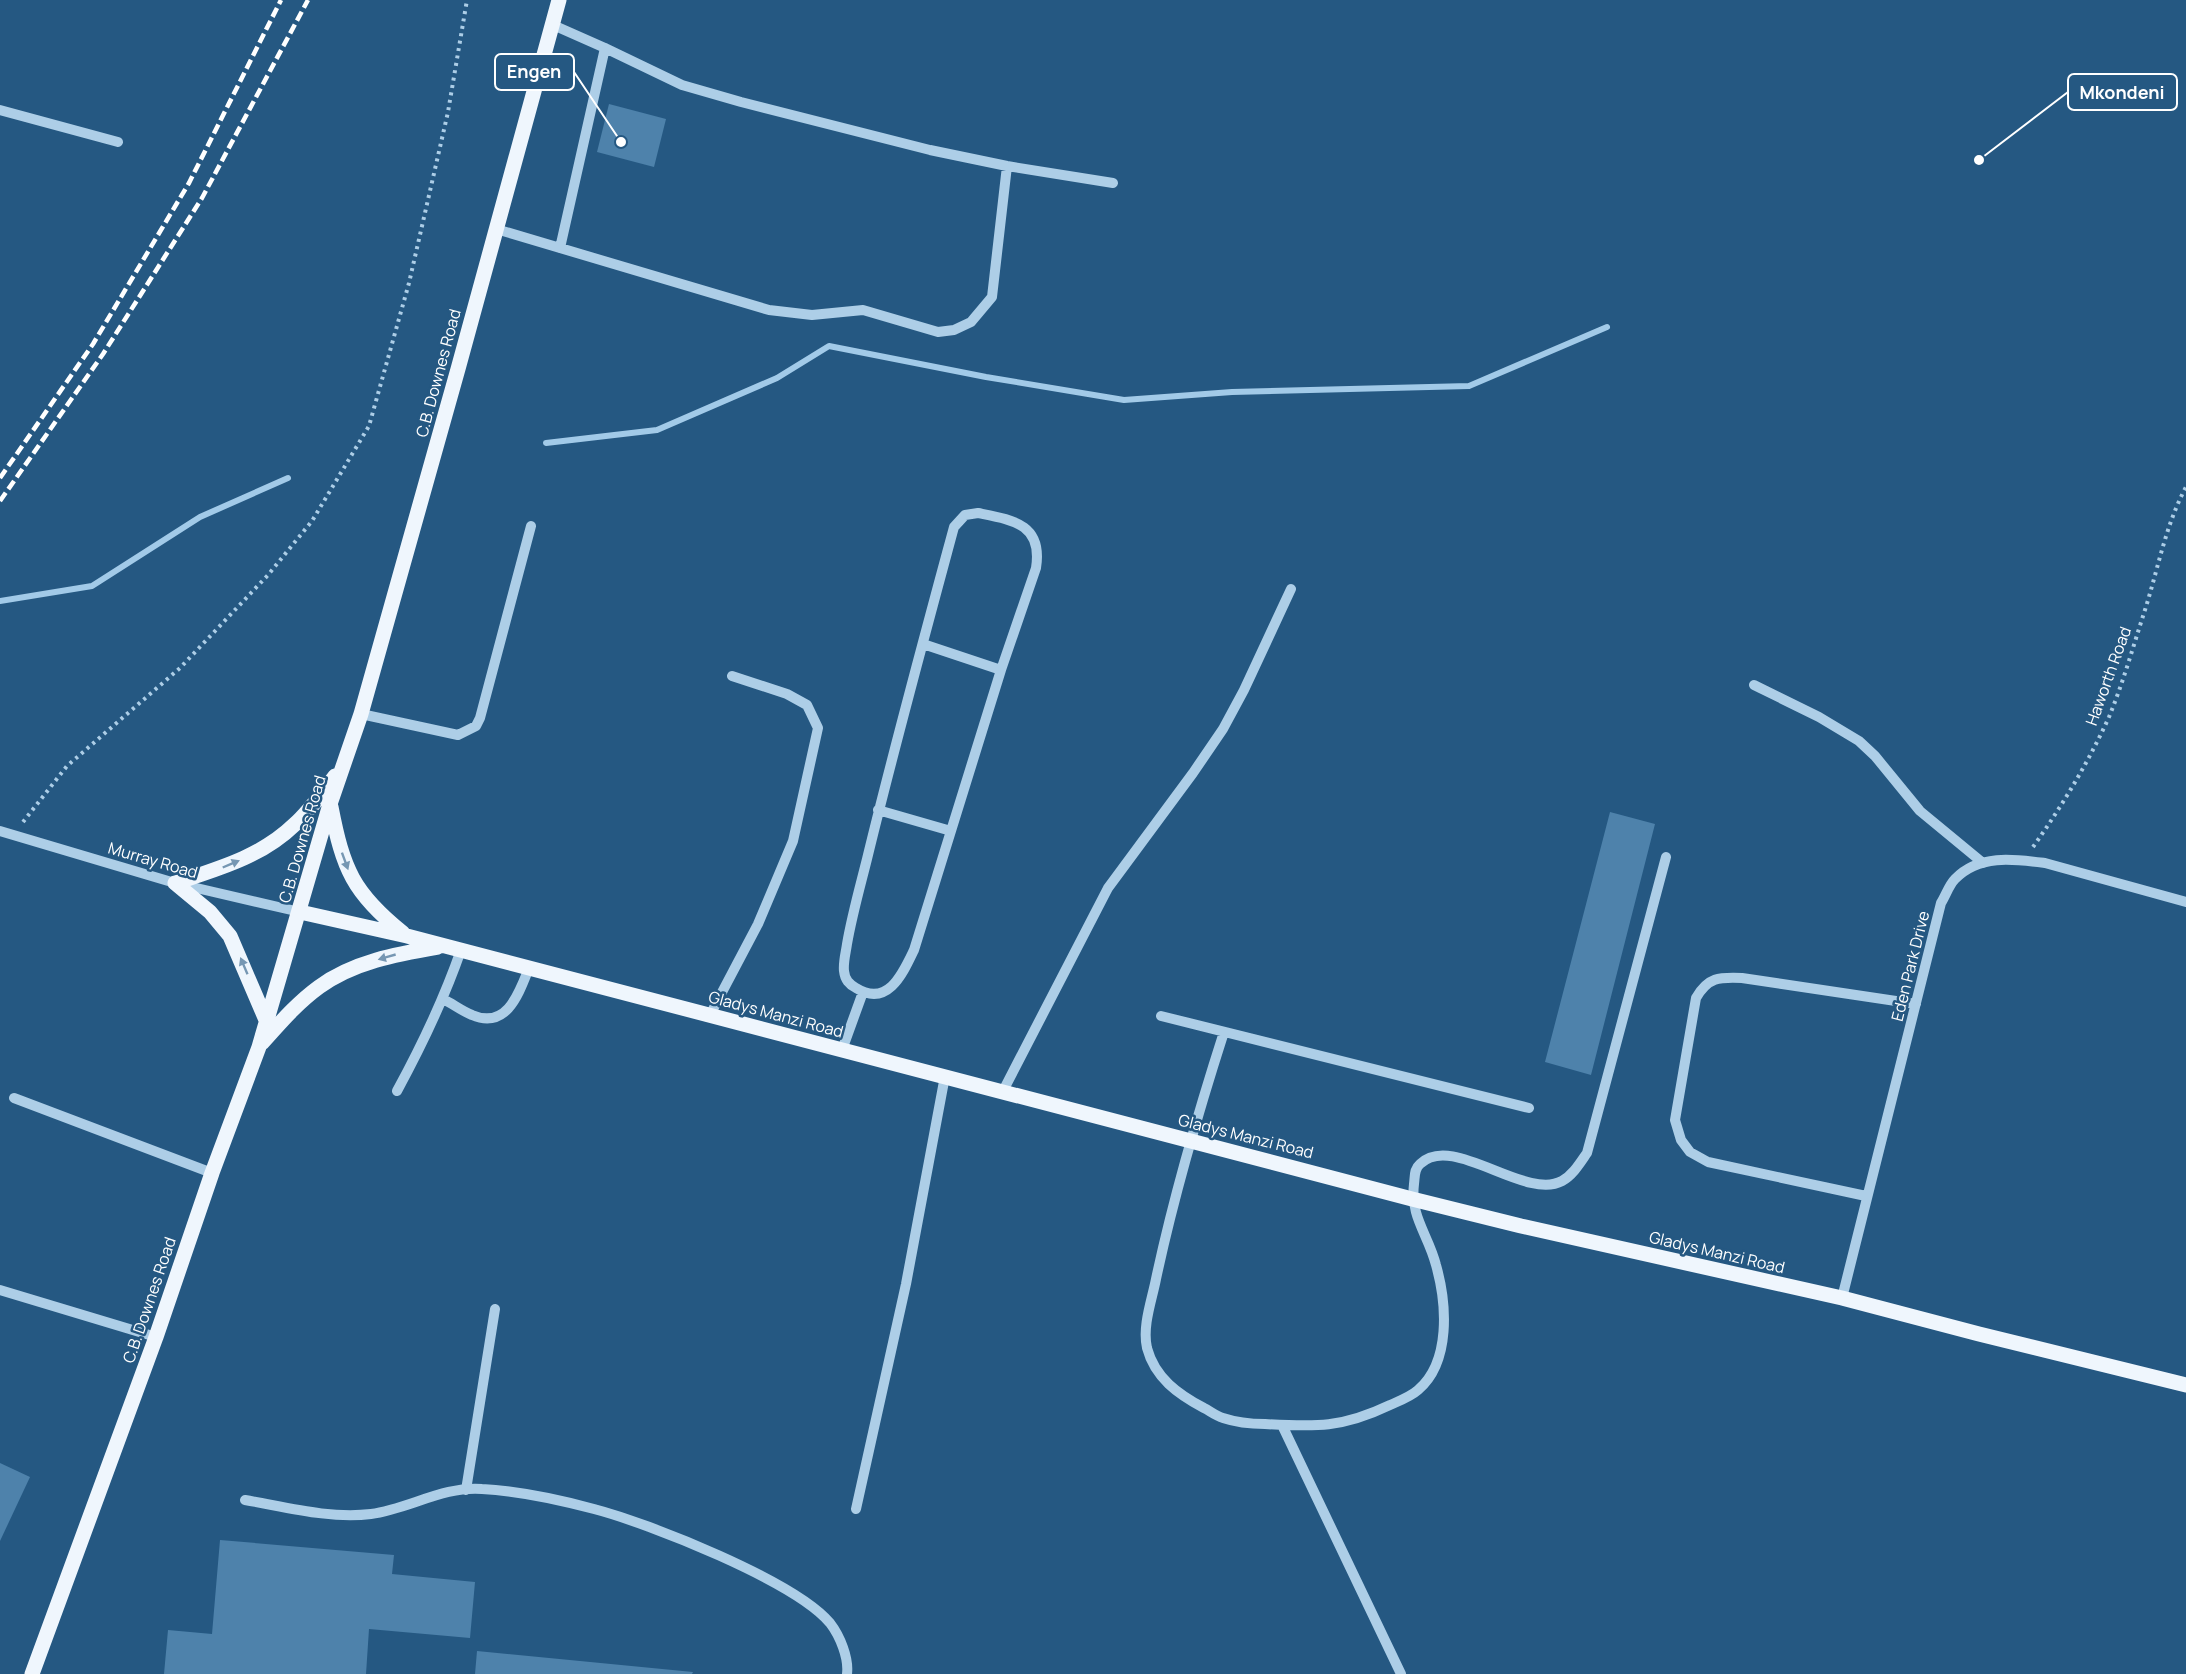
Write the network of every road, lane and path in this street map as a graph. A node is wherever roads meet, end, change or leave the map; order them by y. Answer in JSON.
{"nodes":[{"id":1,"x":467,"y":0,"type":"edge"},
{"id":2,"x":560,"y":0,"type":"edge"},
{"id":3,"x":553,"y":25,"type":"junction"},
{"id":4,"x":605,"y":48,"type":"junction"},
{"id":5,"x":0,"y":110,"type":"edge"},
{"id":6,"x":118,"y":142,"type":"dead end"},
{"id":7,"x":1007,"y":166,"type":"junction"},
{"id":8,"x":1113,"y":183,"type":"dead end"},
{"id":9,"x":496,"y":229,"type":"junction"},
{"id":10,"x":560,"y":248,"type":"junction"},
{"id":11,"x":2186,"y":487,"type":"edge"},
{"id":12,"x":531,"y":526,"type":"dead end"},
{"id":13,"x":1291,"y":589,"type":"dead end"},
{"id":14,"x":923,"y":644,"type":"junction"},
{"id":15,"x":1001,"y":670,"type":"junction"},
{"id":16,"x":732,"y":676,"type":"dead end"},
{"id":17,"x":1754,"y":685,"type":"dead end"},
{"id":18,"x":361,"y":714,"type":"junction"},
{"id":19,"x":342,"y":767,"type":"junction"},
{"id":20,"x":330,"y":804,"type":"junction"},
{"id":21,"x":879,"y":810,"type":"junction"},
{"id":22,"x":0,"y":831,"type":"edge"},
{"id":23,"x":951,"y":831,"type":"junction"},
{"id":24,"x":13,"y":834,"type":"junction"},
{"id":25,"x":1666,"y":856,"type":"dead end"},
{"id":26,"x":2024,"y":860,"type":"junction"},
{"id":27,"x":1983,"y":863,"type":"junction"},
{"id":28,"x":175,"y":883,"type":"junction"},
{"id":29,"x":2186,"y":902,"type":"edge"},
{"id":30,"x":300,"y":912,"type":"junction"},
{"id":31,"x":407,"y":936,"type":"junction"},
{"id":32,"x":444,"y":945,"type":"junction"},
{"id":33,"x":462,"y":950,"type":"junction"},
{"id":34,"x":529,"y":968,"type":"junction"},
{"id":35,"x":863,"y":992,"type":"junction"},
{"id":36,"x":443,"y":999,"type":"junction"},
{"id":37,"x":1916,"y":1004,"type":"junction"},
{"id":38,"x":710,"y":1015,"type":"junction"},
{"id":39,"x":1161,"y":1016,"type":"dead end"},
{"id":40,"x":266,"y":1020,"type":"junction"},
{"id":41,"x":1224,"y":1032,"type":"junction"},
{"id":42,"x":259,"y":1047,"type":"junction"},
{"id":43,"x":842,"y":1050,"type":"junction"},
{"id":44,"x":945,"y":1076,"type":"junction"},
{"id":45,"x":397,"y":1090,"type":"dead end"},
{"id":46,"x":1003,"y":1091,"type":"junction"},
{"id":47,"x":14,"y":1098,"type":"dead end"},
{"id":48,"x":1529,"y":1108,"type":"dead end"},
{"id":49,"x":1190,"y":1140,"type":"junction"},
{"id":50,"x":212,"y":1173,"type":"junction"},
{"id":51,"x":1866,"y":1196,"type":"junction"},
{"id":52,"x":1412,"y":1199,"type":"junction"},
{"id":53,"x":0,"y":1290,"type":"edge"},
{"id":54,"x":1842,"y":1298,"type":"junction"},
{"id":55,"x":495,"y":1309,"type":"dead end"},
{"id":56,"x":156,"y":1337,"type":"junction"},
{"id":57,"x":2186,"y":1385,"type":"edge"},
{"id":58,"x":1282,"y":1425,"type":"junction"},
{"id":59,"x":466,"y":1490,"type":"junction"},
{"id":60,"x":245,"y":1500,"type":"dead end"},
{"id":61,"x":856,"y":1509,"type":"dead end"},
{"id":62,"x":32,"y":1674,"type":"edge"},
{"id":63,"x":847,"y":1674,"type":"edge"},
{"id":64,"x":1401,"y":1674,"type":"edge"}],
"edges":[{"from":1,"to":24,"type":"path"},
{"from":2,"to":3,"type":"main road","name":"C.B. Downes Road"},
{"from":3,"to":4,"type":"street"},
{"from":3,"to":9,"type":"main road","name":"C.B. Downes Road"},
{"from":4,"to":7,"type":"street"},
{"from":4,"to":10,"type":"street"},
{"from":5,"to":6,"type":"street"},
{"from":7,"to":8,"type":"street"},
{"from":7,"to":10,"type":"street"},
{"from":9,"to":10,"type":"street"},
{"from":9,"to":18,"type":"main road","name":"C.B. Downes Road"},
{"from":11,"to":26,"type":"path","name":"Haworth Road"},
{"from":12,"to":18,"type":"street"},
{"from":13,"to":46,"type":"street"},
{"from":14,"to":15,"type":"street"},
{"from":14,"to":15,"type":"street"},
{"from":14,"to":21,"type":"street"},
{"from":15,"to":23,"type":"street"},
{"from":16,"to":38,"type":"street"},
{"from":17,"to":27,"type":"street"},
{"from":18,"to":19,"type":"main road","name":"C.B. Downes Road"},
{"from":19,"to":20,"type":"main road","name":"C.B. Downes Road"},
{"from":28,"to":19,"type":"main road","one_way":true},
{"from":20,"to":30,"type":"main road","name":"C.B. Downes Road"},
{"from":20,"to":31,"type":"main road","one_way":true},
{"from":21,"to":23,"type":"street"},
{"from":21,"to":35,"type":"street"},
{"from":22,"to":24,"type":"street","name":"Murray Road"},
{"from":23,"to":35,"type":"street"},
{"from":24,"to":28,"type":"street","name":"Murray Road"},
{"from":25,"to":52,"type":"street"},
{"from":26,"to":27,"type":"street","name":"Eden Park Drive"},
{"from":26,"to":29,"type":"street","name":"Eden Park Drive"},
{"from":27,"to":37,"type":"street","name":"Eden Park Drive"},
{"from":28,"to":30,"type":"street","name":"Murray Road"},
{"from":40,"to":28,"type":"main road","one_way":true},
{"from":30,"to":31,"type":"main road","name":"Gladys Manzi Road"},
{"from":30,"to":40,"type":"main road","name":"C.B. Downes Road"},
{"from":31,"to":32,"type":"main road","name":"Gladys Manzi Road"},
{"from":32,"to":33,"type":"main road","name":"Gladys Manzi Road"},
{"from":32,"to":42,"type":"main road","one_way":true},
{"from":33,"to":34,"type":"main road","name":"Gladys Manzi Road"},
{"from":33,"to":36,"type":"street"},
{"from":34,"to":36,"type":"street"},
{"from":34,"to":38,"type":"main road","name":"Gladys Manzi Road"},
{"from":35,"to":43,"type":"street"},
{"from":36,"to":45,"type":"street"},
{"from":37,"to":51,"type":"street","name":"Eden Park Drive"},
{"from":37,"to":51,"type":"street"},
{"from":38,"to":43,"type":"main road","name":"Gladys Manzi Road"},
{"from":39,"to":41,"type":"street"},
{"from":40,"to":42,"type":"main road","name":"C.B. Downes Road"},
{"from":41,"to":48,"type":"street"},
{"from":41,"to":49,"type":"street"},
{"from":42,"to":50,"type":"main road","name":"C.B. Downes Road"},
{"from":43,"to":44,"type":"main road","name":"Gladys Manzi Road"},
{"from":44,"to":46,"type":"main road","name":"Gladys Manzi Road"},
{"from":44,"to":61,"type":"street"},
{"from":46,"to":49,"type":"main road","name":"Gladys Manzi Road"},
{"from":47,"to":50,"type":"street"},
{"from":49,"to":52,"type":"main road","name":"Gladys Manzi Road"},
{"from":49,"to":58,"type":"street"},
{"from":50,"to":56,"type":"main road","name":"C.B. Downes Road"},
{"from":51,"to":54,"type":"street","name":"Eden Park Drive"},
{"from":52,"to":54,"type":"main road","name":"Gladys Manzi Road"},
{"from":52,"to":58,"type":"street"},
{"from":53,"to":56,"type":"street"},
{"from":54,"to":57,"type":"main road","name":"Gladys Manzi Road"},
{"from":55,"to":59,"type":"street"},
{"from":56,"to":62,"type":"main road","name":"C.B. Downes Road"},
{"from":58,"to":64,"type":"street"},
{"from":59,"to":60,"type":"street"},
{"from":59,"to":63,"type":"street"}]}
